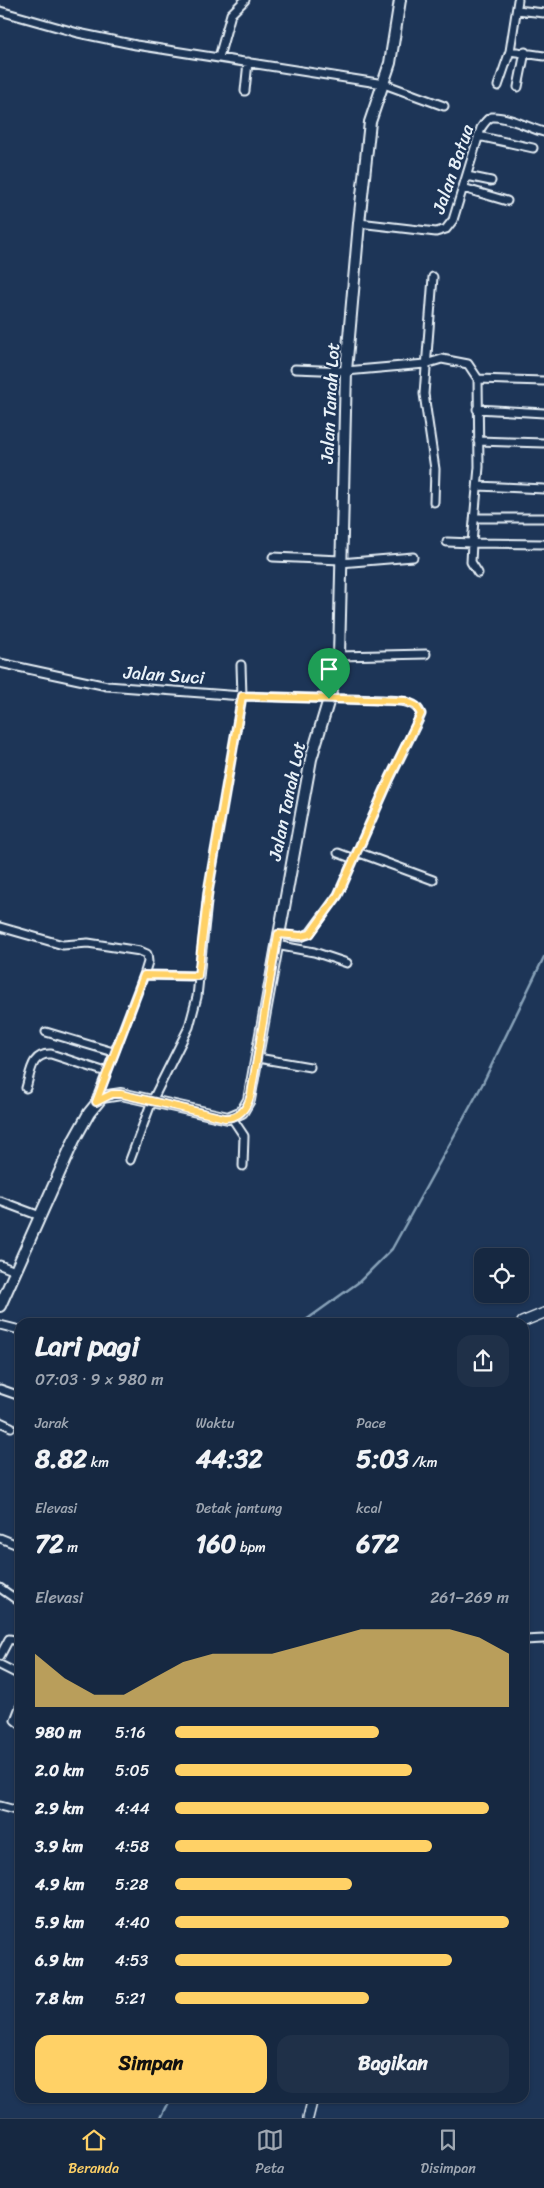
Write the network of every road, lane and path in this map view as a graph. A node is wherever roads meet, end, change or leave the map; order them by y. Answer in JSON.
{"nodes":[{"id":1,"x":245,"y":0,"type":"edge"},
{"id":2,"x":400,"y":0,"type":"edge"},
{"id":3,"x":518,"y":0,"type":"edge"},
{"id":4,"x":517,"y":10,"type":"junction"},
{"id":5,"x":0,"y":11,"type":"edge"},
{"id":6,"x":544,"y":13,"type":"edge"},
{"id":7,"x":510,"y":51,"type":"junction"},
{"id":8,"x":525,"y":52,"type":"junction"},
{"id":9,"x":544,"y":56,"type":"edge"},
{"id":10,"x":219,"y":57,"type":"junction"},
{"id":11,"x":248,"y":62,"type":"junction"},
{"id":12,"x":384,"y":84,"type":"junction"},
{"id":13,"x":498,"y":86,"type":"dead end"},
{"id":14,"x":518,"y":87,"type":"dead end"},
{"id":15,"x":245,"y":91,"type":"dead end"},
{"id":16,"x":444,"y":106,"type":"dead end"},
{"id":17,"x":544,"y":132,"type":"edge"},
{"id":18,"x":478,"y":136,"type":"junction"},
{"id":19,"x":533,"y":148,"type":"dead end"},
{"id":20,"x":467,"y":176,"type":"junction"},
{"id":21,"x":490,"y":181,"type":"dead end"},
{"id":22,"x":463,"y":188,"type":"junction"},
{"id":23,"x":507,"y":201,"type":"dead end"},
{"id":24,"x":359,"y":223,"type":"junction"},
{"id":25,"x":433,"y":277,"type":"dead end"},
{"id":26,"x":426,"y":364,"type":"junction"},
{"id":27,"x":295,"y":369,"type":"dead end"},
{"id":28,"x":346,"y":371,"type":"junction"},
{"id":29,"x":478,"y":379,"type":"junction"},
{"id":30,"x":544,"y":381,"type":"edge"},
{"id":31,"x":477,"y":409,"type":"junction"},
{"id":32,"x":544,"y":413,"type":"edge"},
{"id":33,"x":478,"y":441,"type":"junction"},
{"id":34,"x":544,"y":443,"type":"edge"},
{"id":35,"x":478,"y":486,"type":"junction"},
{"id":36,"x":544,"y":488,"type":"edge"},
{"id":37,"x":434,"y":502,"type":"dead end"},
{"id":38,"x":475,"y":518,"type":"junction"},
{"id":39,"x":544,"y":518,"type":"edge"},
{"id":40,"x":447,"y":542,"type":"dead end"},
{"id":41,"x":472,"y":543,"type":"junction"},
{"id":42,"x":543,"y":544,"type":"edge"},
{"id":43,"x":273,"y":557,"type":"dead end"},
{"id":44,"x":413,"y":558,"type":"dead end"},
{"id":45,"x":340,"y":562,"type":"junction"},
{"id":46,"x":478,"y":573,"type":"dead end"},
{"id":47,"x":426,"y":654,"type":"dead end"},
{"id":48,"x":339,"y":656,"type":"junction"},
{"id":49,"x":0,"y":662,"type":"edge"},
{"id":50,"x":241,"y":665,"type":"dead end"},
{"id":51,"x":242,"y":696,"type":"junction"},
{"id":52,"x":329,"y":699,"type":"junction"},
{"id":53,"x":338,"y":853,"type":"dead end"},
{"id":54,"x":356,"y":856,"type":"junction"},
{"id":55,"x":433,"y":880,"type":"dead end"},
{"id":56,"x":0,"y":927,"type":"edge"},
{"id":57,"x":278,"y":934,"type":"junction"},
{"id":58,"x":276,"y":945,"type":"junction"},
{"id":59,"x":348,"y":963,"type":"dead end"},
{"id":60,"x":144,"y":975,"type":"junction"},
{"id":61,"x":198,"y":976,"type":"junction"},
{"id":62,"x":46,"y":1032,"type":"dead end"},
{"id":63,"x":113,"y":1052,"type":"junction"},
{"id":64,"x":258,"y":1058,"type":"junction"},
{"id":65,"x":310,"y":1067,"type":"dead end"},
{"id":66,"x":106,"y":1072,"type":"junction"},
{"id":67,"x":26,"y":1088,"type":"dead end"},
{"id":68,"x":152,"y":1101,"type":"junction"},
{"id":69,"x":96,"y":1102,"type":"junction"},
{"id":70,"x":232,"y":1118,"type":"junction"},
{"id":71,"x":130,"y":1160,"type":"dead end"},
{"id":72,"x":243,"y":1166,"type":"dead end"},
{"id":73,"x":0,"y":1201,"type":"edge"},
{"id":74,"x":40,"y":1216,"type":"junction"},
{"id":75,"x":0,"y":1265,"type":"edge"},
{"id":76,"x":15,"y":1271,"type":"junction"},
{"id":77,"x":0,"y":1306,"type":"edge"},
{"id":78,"x":544,"y":1313,"type":"edge"},
{"id":79,"x":529,"y":1319,"type":"edge"},
{"id":80,"x":0,"y":1325,"type":"edge"},
{"id":81,"x":15,"y":1329,"type":"edge"},
{"id":82,"x":0,"y":1389,"type":"edge"},
{"id":83,"x":15,"y":1394,"type":"edge"},
{"id":84,"x":0,"y":1422,"type":"edge"},
{"id":85,"x":11,"y":1426,"type":"dead end"},
{"id":86,"x":0,"y":1538,"type":"edge"},
{"id":87,"x":15,"y":1544,"type":"edge"},
{"id":88,"x":0,"y":1588,"type":"edge"},
{"id":89,"x":15,"y":1598,"type":"edge"},
{"id":90,"x":544,"y":1639,"type":"edge"},
{"id":91,"x":15,"y":1640,"type":"edge"},
{"id":92,"x":529,"y":1640,"type":"edge"},
{"id":93,"x":0,"y":1656,"type":"edge"},
{"id":94,"x":1,"y":1667,"type":"edge"},
{"id":95,"x":15,"y":1673,"type":"edge"},
{"id":96,"x":0,"y":1806,"type":"edge"},
{"id":97,"x":15,"y":1810,"type":"edge"},
{"id":98,"x":312,"y":2103,"type":"edge"},
{"id":99,"x":308,"y":2118,"type":"edge"}],
"edges":[{"from":1,"to":10,"type":"street"},
{"from":2,"to":12,"type":"main road","name":"Jalan Tanah Lot"},
{"from":3,"to":4,"type":"street"},
{"from":4,"to":6,"type":"street"},
{"from":4,"to":7,"type":"street"},
{"from":5,"to":10,"type":"street"},
{"from":7,"to":8,"type":"street"},
{"from":7,"to":13,"type":"street"},
{"from":8,"to":9,"type":"street"},
{"from":8,"to":14,"type":"street"},
{"from":10,"to":11,"type":"street"},
{"from":11,"to":12,"type":"street"},
{"from":11,"to":15,"type":"street"},
{"from":12,"to":16,"type":"street"},
{"from":12,"to":24,"type":"main road","name":"Jalan Tanah Lot"},
{"from":17,"to":18,"type":"street","name":"Jalan Batua"},
{"from":18,"to":19,"type":"street"},
{"from":18,"to":20,"type":"street","name":"Jalan Batua"},
{"from":20,"to":21,"type":"street"},
{"from":20,"to":22,"type":"street","name":"Jalan Batua"},
{"from":22,"to":23,"type":"street"},
{"from":22,"to":24,"type":"street","name":"Jalan Batua"},
{"from":24,"to":28,"type":"main road","name":"Jalan Tanah Lot"},
{"from":25,"to":26,"type":"street"},
{"from":26,"to":28,"type":"street"},
{"from":26,"to":29,"type":"street"},
{"from":26,"to":37,"type":"street"},
{"from":27,"to":28,"type":"street"},
{"from":28,"to":45,"type":"main road","name":"Jalan Tanah Lot"},
{"from":29,"to":30,"type":"street"},
{"from":29,"to":31,"type":"street"},
{"from":31,"to":32,"type":"street"},
{"from":31,"to":33,"type":"street"},
{"from":33,"to":34,"type":"street"},
{"from":33,"to":35,"type":"street"},
{"from":35,"to":36,"type":"street"},
{"from":35,"to":38,"type":"street"},
{"from":38,"to":39,"type":"street"},
{"from":38,"to":41,"type":"street"},
{"from":40,"to":41,"type":"street"},
{"from":41,"to":42,"type":"street"},
{"from":41,"to":46,"type":"street"},
{"from":43,"to":45,"type":"street"},
{"from":44,"to":45,"type":"street"},
{"from":45,"to":48,"type":"main road","name":"Jalan Tanah Lot"},
{"from":47,"to":48,"type":"street"},
{"from":48,"to":52,"type":"main road","name":"Jalan Tanah Lot"},
{"from":49,"to":51,"type":"street","name":"Jalan Suci"},
{"from":50,"to":51,"type":"street"},
{"from":51,"to":52,"type":"street","name":"Jalan Suci"},
{"from":51,"to":61,"type":"street"},
{"from":52,"to":54,"type":"street","name":"Jalan Suci"},
{"from":52,"to":57,"type":"main road","name":"Jalan Tanah Lot"},
{"from":53,"to":54,"type":"street"},
{"from":54,"to":55,"type":"street"},
{"from":54,"to":57,"type":"street"},
{"from":56,"to":60,"type":"street"},
{"from":57,"to":58,"type":"main road","name":"Jalan Tanah Lot"},
{"from":58,"to":59,"type":"street"},
{"from":58,"to":64,"type":"main road","name":"Jalan Tanah Lot"},
{"from":60,"to":61,"type":"street"},
{"from":60,"to":63,"type":"street"},
{"from":61,"to":68,"type":"street"},
{"from":62,"to":63,"type":"street"},
{"from":63,"to":66,"type":"street"},
{"from":64,"to":65,"type":"street"},
{"from":64,"to":70,"type":"main road","name":"Jalan Tanah Lot"},
{"from":66,"to":67,"type":"street"},
{"from":66,"to":69,"type":"street"},
{"from":68,"to":69,"type":"main road"},
{"from":68,"to":70,"type":"main road"},
{"from":68,"to":71,"type":"street"},
{"from":69,"to":74,"type":"main road"},
{"from":70,"to":72,"type":"street"},
{"from":73,"to":74,"type":"street"},
{"from":74,"to":76,"type":"main road"},
{"from":75,"to":76,"type":"street"},
{"from":76,"to":77,"type":"main road"},
{"from":78,"to":79,"type":"street"},
{"from":80,"to":81,"type":"street"},
{"from":82,"to":83,"type":"street"},
{"from":84,"to":85,"type":"street"},
{"from":86,"to":87,"type":"street"},
{"from":88,"to":89,"type":"street"},
{"from":90,"to":92,"type":"street"},
{"from":91,"to":93,"type":"street"},
{"from":94,"to":95,"type":"street"},
{"from":96,"to":97,"type":"street"},
{"from":98,"to":99,"type":"street"}]}
